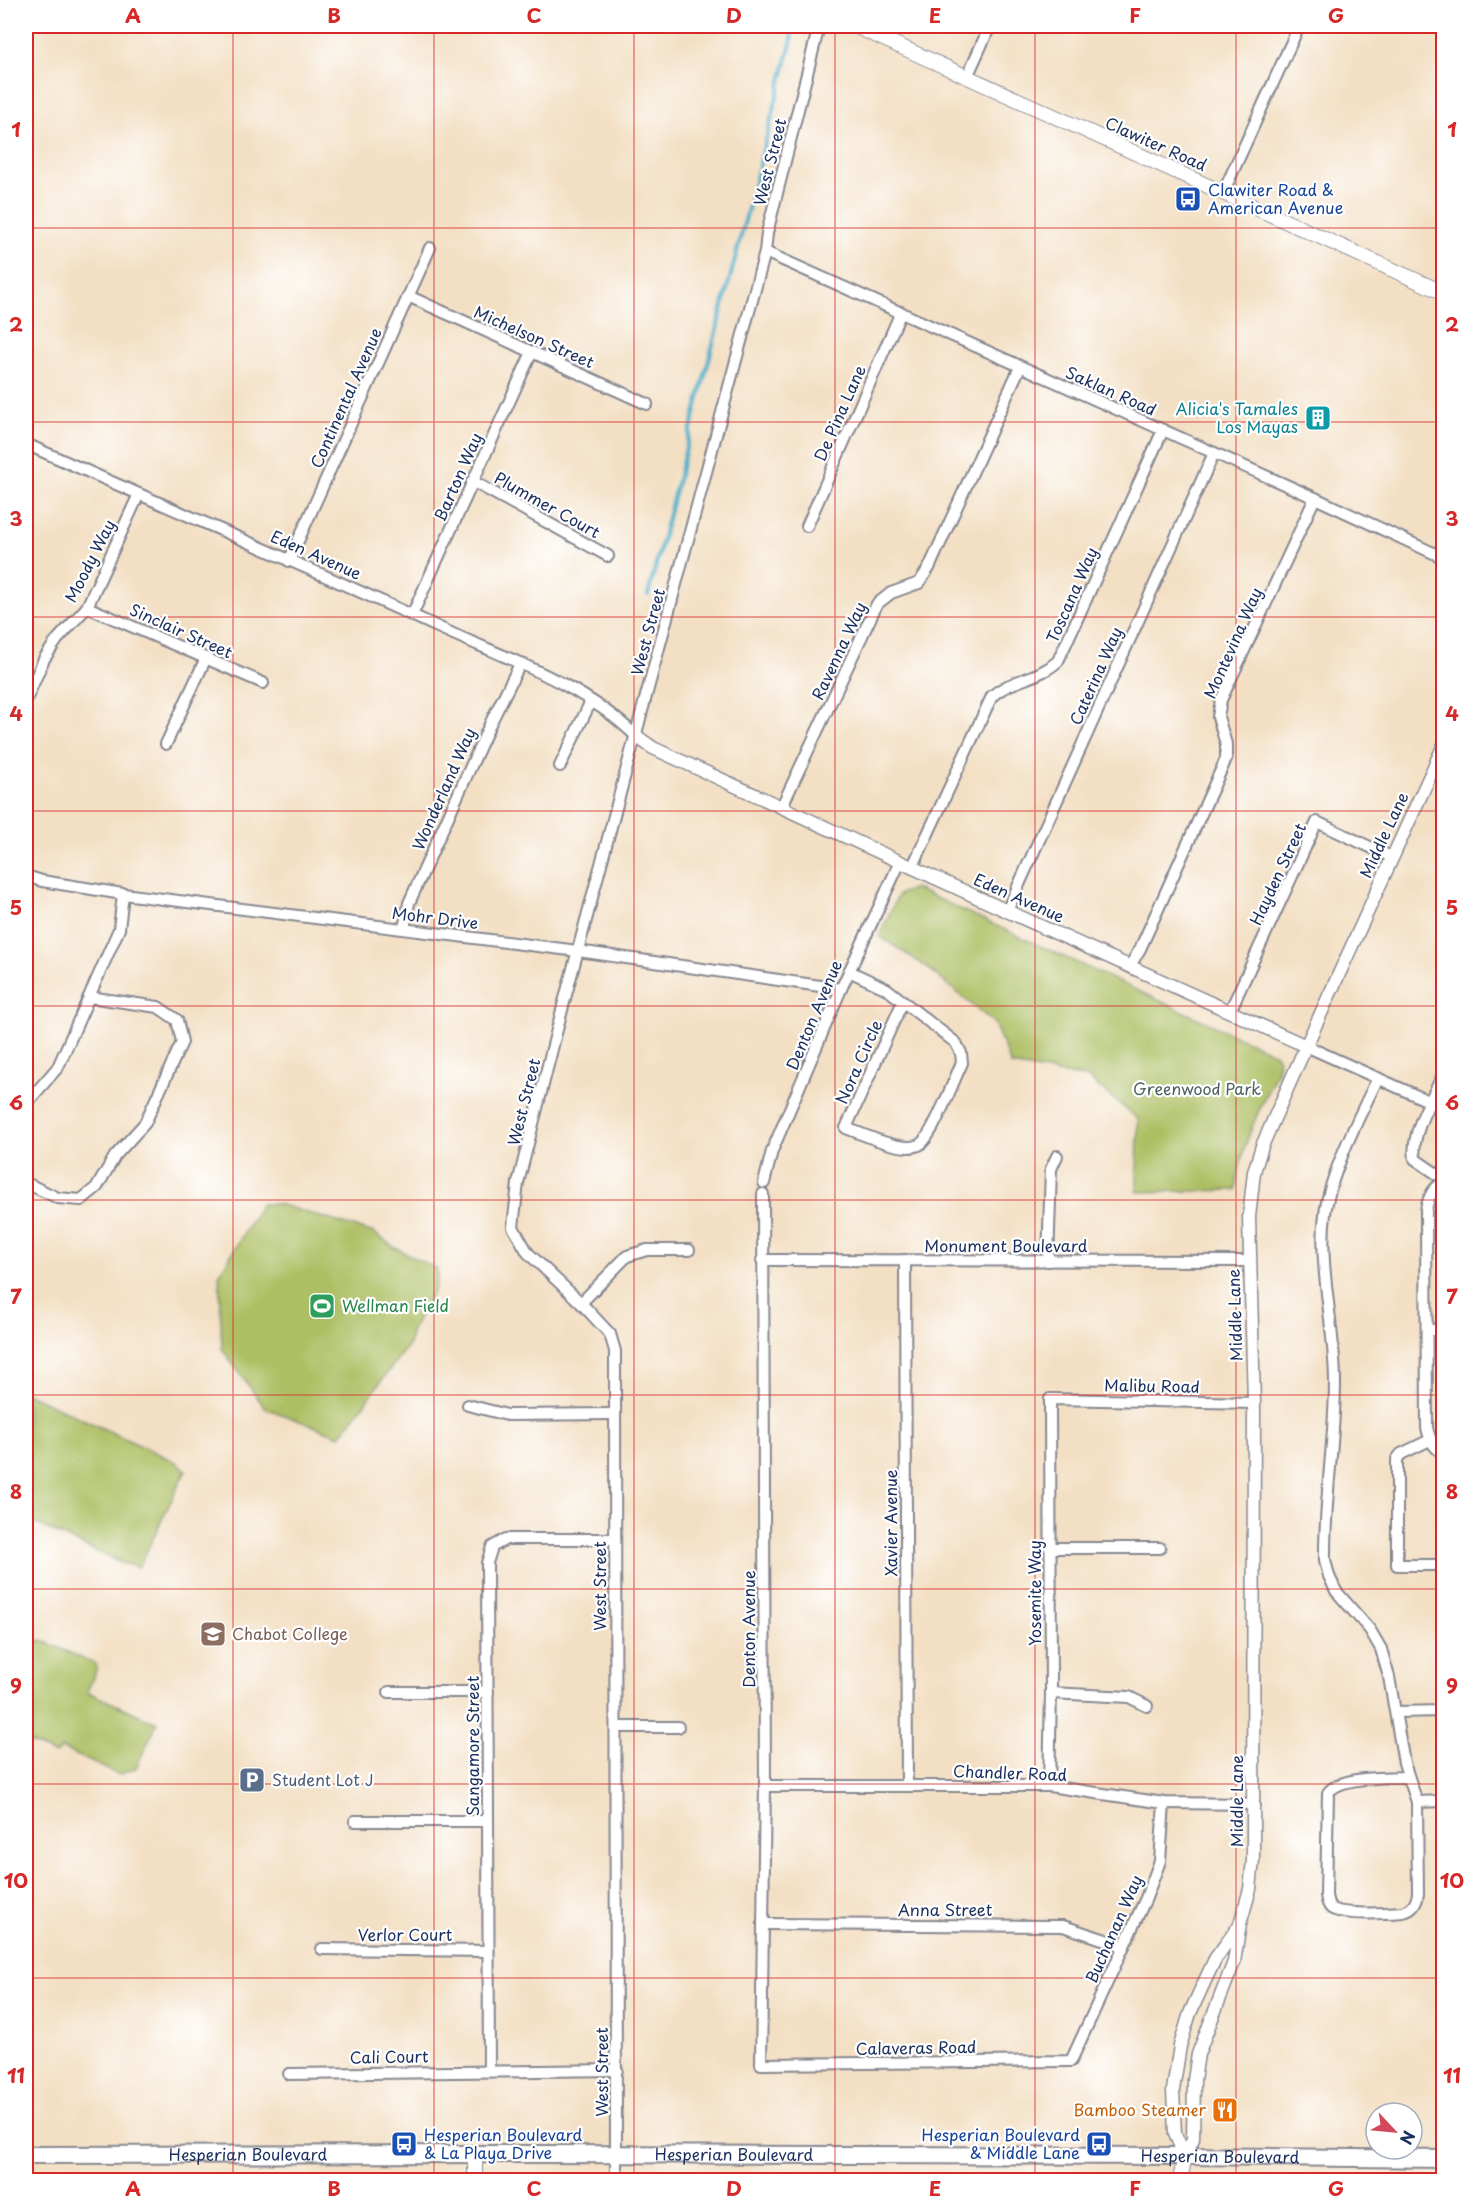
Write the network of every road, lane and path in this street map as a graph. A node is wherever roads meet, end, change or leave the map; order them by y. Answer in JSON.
{"nodes":[{"id":1,"x":819,"y":26,"type":"edge"},
{"id":2,"x":855,"y":26,"type":"edge"},
{"id":3,"x":990,"y":26,"type":"edge"},
{"id":4,"x":1299,"y":26,"type":"edge"},
{"id":5,"x":967,"y":77,"type":"junction"},
{"id":6,"x":1223,"y":194,"type":"junction"},
{"id":7,"x":430,"y":248,"type":"dead end"},
{"id":8,"x":765,"y":252,"type":"junction"},
{"id":9,"x":1443,"y":293,"type":"edge"},
{"id":10,"x":408,"y":296,"type":"junction"},
{"id":11,"x":901,"y":312,"type":"junction"},
{"id":12,"x":532,"y":352,"type":"junction"},
{"id":13,"x":1020,"y":367,"type":"junction"},
{"id":14,"x":647,"y":404,"type":"dead end"},
{"id":15,"x":1162,"y":430,"type":"junction"},
{"id":16,"x":26,"y":444,"type":"edge"},
{"id":17,"x":1214,"y":453,"type":"junction"},
{"id":18,"x":472,"y":481,"type":"junction"},
{"id":19,"x":139,"y":494,"type":"junction"},
{"id":20,"x":1315,"y":498,"type":"junction"},
{"id":21,"x":807,"y":526,"type":"dead end"},
{"id":22,"x":608,"y":556,"type":"dead end"},
{"id":23,"x":1443,"y":558,"type":"edge"},
{"id":24,"x":289,"y":561,"type":"junction"},
{"id":25,"x":87,"y":607,"type":"junction"},
{"id":26,"x":412,"y":615,"type":"junction"},
{"id":27,"x":206,"y":658,"type":"junction"},
{"id":28,"x":520,"y":664,"type":"junction"},
{"id":29,"x":263,"y":683,"type":"dead end"},
{"id":30,"x":26,"y":700,"type":"edge"},
{"id":31,"x":591,"y":701,"type":"junction"},
{"id":32,"x":636,"y":736,"type":"junction"},
{"id":33,"x":166,"y":744,"type":"dead end"},
{"id":34,"x":1443,"y":745,"type":"edge"},
{"id":35,"x":560,"y":766,"type":"dead end"},
{"id":36,"x":782,"y":806,"type":"junction"},
{"id":37,"x":1391,"y":857,"type":"junction"},
{"id":38,"x":900,"y":862,"type":"junction"},
{"id":39,"x":912,"y":868,"type":"junction"},
{"id":40,"x":26,"y":876,"type":"edge"},
{"id":41,"x":123,"y":894,"type":"junction"},
{"id":42,"x":1007,"y":911,"type":"junction"},
{"id":43,"x":404,"y":929,"type":"junction"},
{"id":44,"x":578,"y":951,"type":"junction"},
{"id":45,"x":1130,"y":966,"type":"junction"},
{"id":46,"x":849,"y":971,"type":"junction"},
{"id":47,"x":841,"y":989,"type":"junction"},
{"id":48,"x":89,"y":997,"type":"junction"},
{"id":49,"x":903,"y":1001,"type":"junction"},
{"id":50,"x":1230,"y":1011,"type":"junction"},
{"id":51,"x":1306,"y":1046,"type":"junction"},
{"id":52,"x":1443,"y":1073,"type":"edge"},
{"id":53,"x":1378,"y":1078,"type":"junction"},
{"id":54,"x":1430,"y":1101,"type":"junction"},
{"id":55,"x":26,"y":1104,"type":"edge"},
{"id":56,"x":1443,"y":1108,"type":"edge"},
{"id":57,"x":1057,"y":1156,"type":"dead end"},
{"id":58,"x":1443,"y":1181,"type":"edge"},
{"id":59,"x":26,"y":1183,"type":"edge"},
{"id":60,"x":689,"y":1250,"type":"dead end"},
{"id":61,"x":762,"y":1260,"type":"junction"},
{"id":62,"x":905,"y":1260,"type":"junction"},
{"id":63,"x":1048,"y":1261,"type":"junction"},
{"id":64,"x":1250,"y":1261,"type":"junction"},
{"id":65,"x":581,"y":1303,"type":"junction"},
{"id":66,"x":1427,"y":1330,"type":"junction"},
{"id":67,"x":1443,"y":1330,"type":"edge"},
{"id":68,"x":1050,"y":1399,"type":"joint"},
{"id":69,"x":1254,"y":1403,"type":"junction"},
{"id":70,"x":468,"y":1405,"type":"dead end"},
{"id":71,"x":614,"y":1414,"type":"junction"},
{"id":72,"x":1430,"y":1440,"type":"junction"},
{"id":73,"x":1443,"y":1454,"type":"edge"},
{"id":74,"x":1443,"y":1529,"type":"edge"},
{"id":75,"x":614,"y":1539,"type":"junction"},
{"id":76,"x":1050,"y":1548,"type":"junction"},
{"id":77,"x":1160,"y":1548,"type":"dead end"},
{"id":78,"x":1443,"y":1565,"type":"edge"},
{"id":79,"x":1443,"y":1598,"type":"edge"},
{"id":80,"x":389,"y":1692,"type":"dead end"},
{"id":81,"x":488,"y":1692,"type":"junction"},
{"id":82,"x":1051,"y":1693,"type":"junction"},
{"id":83,"x":1147,"y":1706,"type":"dead end"},
{"id":84,"x":1443,"y":1711,"type":"edge"},
{"id":85,"x":1396,"y":1712,"type":"junction"},
{"id":86,"x":616,"y":1727,"type":"junction"},
{"id":87,"x":678,"y":1727,"type":"dead end"},
{"id":88,"x":1407,"y":1777,"type":"junction"},
{"id":89,"x":907,"y":1785,"type":"junction"},
{"id":90,"x":765,"y":1786,"type":"junction"},
{"id":91,"x":1049,"y":1786,"type":"junction"},
{"id":92,"x":1443,"y":1801,"type":"edge"},
{"id":93,"x":1417,"y":1802,"type":"junction"},
{"id":94,"x":1164,"y":1803,"type":"junction"},
{"id":95,"x":1254,"y":1804,"type":"junction"},
{"id":96,"x":355,"y":1821,"type":"dead end"},
{"id":97,"x":488,"y":1821,"type":"junction"},
{"id":98,"x":763,"y":1924,"type":"junction"},
{"id":99,"x":1240,"y":1924,"type":"junction"},
{"id":100,"x":1124,"y":1946,"type":"junction"},
{"id":101,"x":322,"y":1949,"type":"dead end"},
{"id":102,"x":488,"y":1951,"type":"junction"},
{"id":103,"x":1071,"y":2061,"type":"joint"},
{"id":104,"x":761,"y":2064,"type":"joint"},
{"id":105,"x":489,"y":2070,"type":"junction"},
{"id":106,"x":617,"y":2070,"type":"junction"},
{"id":107,"x":289,"y":2074,"type":"dead end"},
{"id":108,"x":475,"y":2154,"type":"junction"},
{"id":109,"x":26,"y":2155,"type":"edge"},
{"id":110,"x":616,"y":2155,"type":"junction"},
{"id":111,"x":1185,"y":2156,"type":"junction"},
{"id":112,"x":1443,"y":2159,"type":"edge"},
{"id":113,"x":475,"y":2181,"type":"edge"},
{"id":114,"x":616,"y":2181,"type":"edge"},
{"id":115,"x":1180,"y":2181,"type":"edge"}],
"edges":[{"from":1,"to":8,"type":"street","name":"West Street"},
{"from":2,"to":5,"type":"main road","name":"Clawiter Road"},
{"from":3,"to":5,"type":"street"},
{"from":4,"to":6,"type":"street"},
{"from":5,"to":6,"type":"main road","name":"Clawiter Road"},
{"from":6,"to":9,"type":"main road","name":"Clawiter Road"},
{"from":7,"to":10,"type":"street","name":"Continental Avenue"},
{"from":8,"to":11,"type":"street","name":"Saklan Road"},
{"from":8,"to":32,"type":"street","name":"West Street"},
{"from":10,"to":12,"type":"street","name":"Michelson Street"},
{"from":10,"to":24,"type":"street","name":"Continental Avenue"},
{"from":11,"to":13,"type":"street","name":"Saklan Road"},
{"from":11,"to":21,"type":"street","name":"De Pina Lane"},
{"from":12,"to":14,"type":"street","name":"Michelson Street"},
{"from":12,"to":18,"type":"street","name":"Barton Way"},
{"from":13,"to":15,"type":"street","name":"Saklan Road"},
{"from":13,"to":36,"type":"street","name":"Ravenna Way"},
{"from":15,"to":17,"type":"street","name":"Saklan Road"},
{"from":15,"to":39,"type":"street","name":"Toscana Way"},
{"from":16,"to":19,"type":"street","name":"Eden Avenue"},
{"from":17,"to":20,"type":"street","name":"Saklan Road"},
{"from":17,"to":42,"type":"street","name":"Caterina Way"},
{"from":18,"to":22,"type":"street","name":"Plummer Court"},
{"from":18,"to":26,"type":"street","name":"Barton Way"},
{"from":19,"to":24,"type":"street","name":"Eden Avenue"},
{"from":19,"to":25,"type":"street","name":"Moody Way"},
{"from":20,"to":23,"type":"street","name":"Saklan Road"},
{"from":20,"to":45,"type":"street","name":"Montevina Way"},
{"from":24,"to":26,"type":"street","name":"Eden Avenue"},
{"from":25,"to":27,"type":"street","name":"Sinclair Street"},
{"from":25,"to":30,"type":"street","name":"Moody Way"},
{"from":26,"to":28,"type":"street","name":"Eden Avenue"},
{"from":27,"to":29,"type":"street","name":"Sinclair Street"},
{"from":27,"to":33,"type":"street"},
{"from":28,"to":31,"type":"street","name":"Eden Avenue"},
{"from":28,"to":43,"type":"street","name":"Wonderland Way"},
{"from":31,"to":32,"type":"street","name":"Eden Avenue"},
{"from":31,"to":35,"type":"street"},
{"from":32,"to":36,"type":"street","name":"Eden Avenue"},
{"from":32,"to":44,"type":"street","name":"West Street"},
{"from":34,"to":37,"type":"street","name":"Middle Lane"},
{"from":36,"to":38,"type":"street","name":"Eden Avenue"},
{"from":37,"to":50,"type":"street","name":"Hayden Street"},
{"from":37,"to":51,"type":"street","name":"Middle Lane"},
{"from":38,"to":39,"type":"street","name":"Eden Avenue"},
{"from":38,"to":46,"type":"street","name":"Denton Avenue"},
{"from":39,"to":42,"type":"street","name":"Eden Avenue"},
{"from":40,"to":41,"type":"street","name":"Mohr Drive"},
{"from":41,"to":43,"type":"street","name":"Mohr Drive"},
{"from":41,"to":48,"type":"street"},
{"from":42,"to":45,"type":"street","name":"Eden Avenue"},
{"from":43,"to":44,"type":"street","name":"Mohr Drive"},
{"from":44,"to":47,"type":"street","name":"Mohr Drive"},
{"from":44,"to":65,"type":"street","name":"West Street"},
{"from":45,"to":50,"type":"street","name":"Eden Avenue"},
{"from":46,"to":47,"type":"street","name":"Denton Avenue"},
{"from":46,"to":49,"type":"street","name":"Nora Circle"},
{"from":47,"to":61,"type":"street","name":"Denton Avenue"},
{"from":48,"to":55,"type":"street"},
{"from":48,"to":59,"type":"street"},
{"from":49,"to":49,"type":"street","name":"Nora Circle"},
{"from":50,"to":51,"type":"street","name":"Eden Avenue"},
{"from":51,"to":53,"type":"street","name":"Eden Avenue"},
{"from":51,"to":64,"type":"street","name":"Middle Lane"},
{"from":52,"to":54,"type":"street"},
{"from":53,"to":54,"type":"street","name":"Eden Avenue"},
{"from":53,"to":85,"type":"street"},
{"from":54,"to":56,"type":"street","name":"Eden Avenue"},
{"from":54,"to":58,"type":"street"},
{"from":57,"to":63,"type":"street"},
{"from":58,"to":66,"type":"street"},
{"from":60,"to":65,"type":"street"},
{"from":61,"to":62,"type":"street","name":"Monument Boulevard"},
{"from":61,"to":90,"type":"street","name":"Denton Avenue"},
{"from":62,"to":63,"type":"street","name":"Monument Boulevard"},
{"from":62,"to":89,"type":"street","name":"Xavier Avenue"},
{"from":63,"to":64,"type":"street","name":"Monument Boulevard"},
{"from":64,"to":69,"type":"street","name":"Middle Lane"},
{"from":65,"to":71,"type":"street","name":"West Street"},
{"from":66,"to":67,"type":"street"},
{"from":66,"to":72,"type":"street"},
{"from":68,"to":69,"type":"street","name":"Malibu Road"},
{"from":68,"to":76,"type":"street","name":"Yosemite Way"},
{"from":69,"to":95,"type":"street","name":"Middle Lane"},
{"from":70,"to":71,"type":"street"},
{"from":71,"to":75,"type":"street","name":"West Street"},
{"from":72,"to":73,"type":"street"},
{"from":72,"to":78,"type":"street"},
{"from":74,"to":78,"type":"street"},
{"from":75,"to":81,"type":"street","name":"Sangamore Street"},
{"from":75,"to":86,"type":"street","name":"West Street"},
{"from":76,"to":77,"type":"street"},
{"from":76,"to":82,"type":"street","name":"Yosemite Way"},
{"from":78,"to":79,"type":"street"},
{"from":80,"to":81,"type":"street"},
{"from":81,"to":97,"type":"street","name":"Sangamore Street"},
{"from":82,"to":83,"type":"street"},
{"from":82,"to":91,"type":"street","name":"Yosemite Way"},
{"from":84,"to":85,"type":"street"},
{"from":85,"to":88,"type":"street"},
{"from":86,"to":87,"type":"street"},
{"from":86,"to":106,"type":"street","name":"West Street"},
{"from":88,"to":93,"type":"street"},
{"from":88,"to":93,"type":"street"},
{"from":89,"to":90,"type":"street","name":"Chandler Road"},
{"from":89,"to":91,"type":"street","name":"Chandler Road"},
{"from":90,"to":98,"type":"street","name":"Denton Avenue"},
{"from":91,"to":94,"type":"street","name":"Chandler Road"},
{"from":92,"to":93,"type":"street"},
{"from":94,"to":95,"type":"street","name":"Chandler Road"},
{"from":94,"to":100,"type":"street","name":"Buchanan Way"},
{"from":95,"to":99,"type":"street","name":"Middle Lane"},
{"from":96,"to":97,"type":"street"},
{"from":97,"to":102,"type":"street","name":"Sangamore Street"},
{"from":98,"to":100,"type":"street","name":"Anna Street"},
{"from":98,"to":104,"type":"street","name":"Denton Avenue"},
{"from":99,"to":111,"type":"street","name":"Middle Lane"},
{"from":99,"to":111,"type":"street","name":"Middle Lane"},
{"from":100,"to":103,"type":"street","name":"Buchanan Way"},
{"from":101,"to":102,"type":"street","name":"Verlor Court"},
{"from":102,"to":105,"type":"street","name":"Sangamore Street"},
{"from":103,"to":104,"type":"street","name":"Calaveras Road"},
{"from":105,"to":106,"type":"street","name":"Cali Court"},
{"from":105,"to":107,"type":"street","name":"Cali Court"},
{"from":106,"to":110,"type":"street","name":"West Street"},
{"from":108,"to":109,"type":"main road","name":"Hesperian Boulevard"},
{"from":108,"to":110,"type":"main road","name":"Hesperian Boulevard"},
{"from":108,"to":113,"type":"main road"},
{"from":110,"to":111,"type":"main road","name":"Hesperian Boulevard"},
{"from":110,"to":114,"type":"street","name":"West Street"},
{"from":111,"to":112,"type":"main road","name":"Hesperian Boulevard"},
{"from":111,"to":115,"type":"main road"}]}
